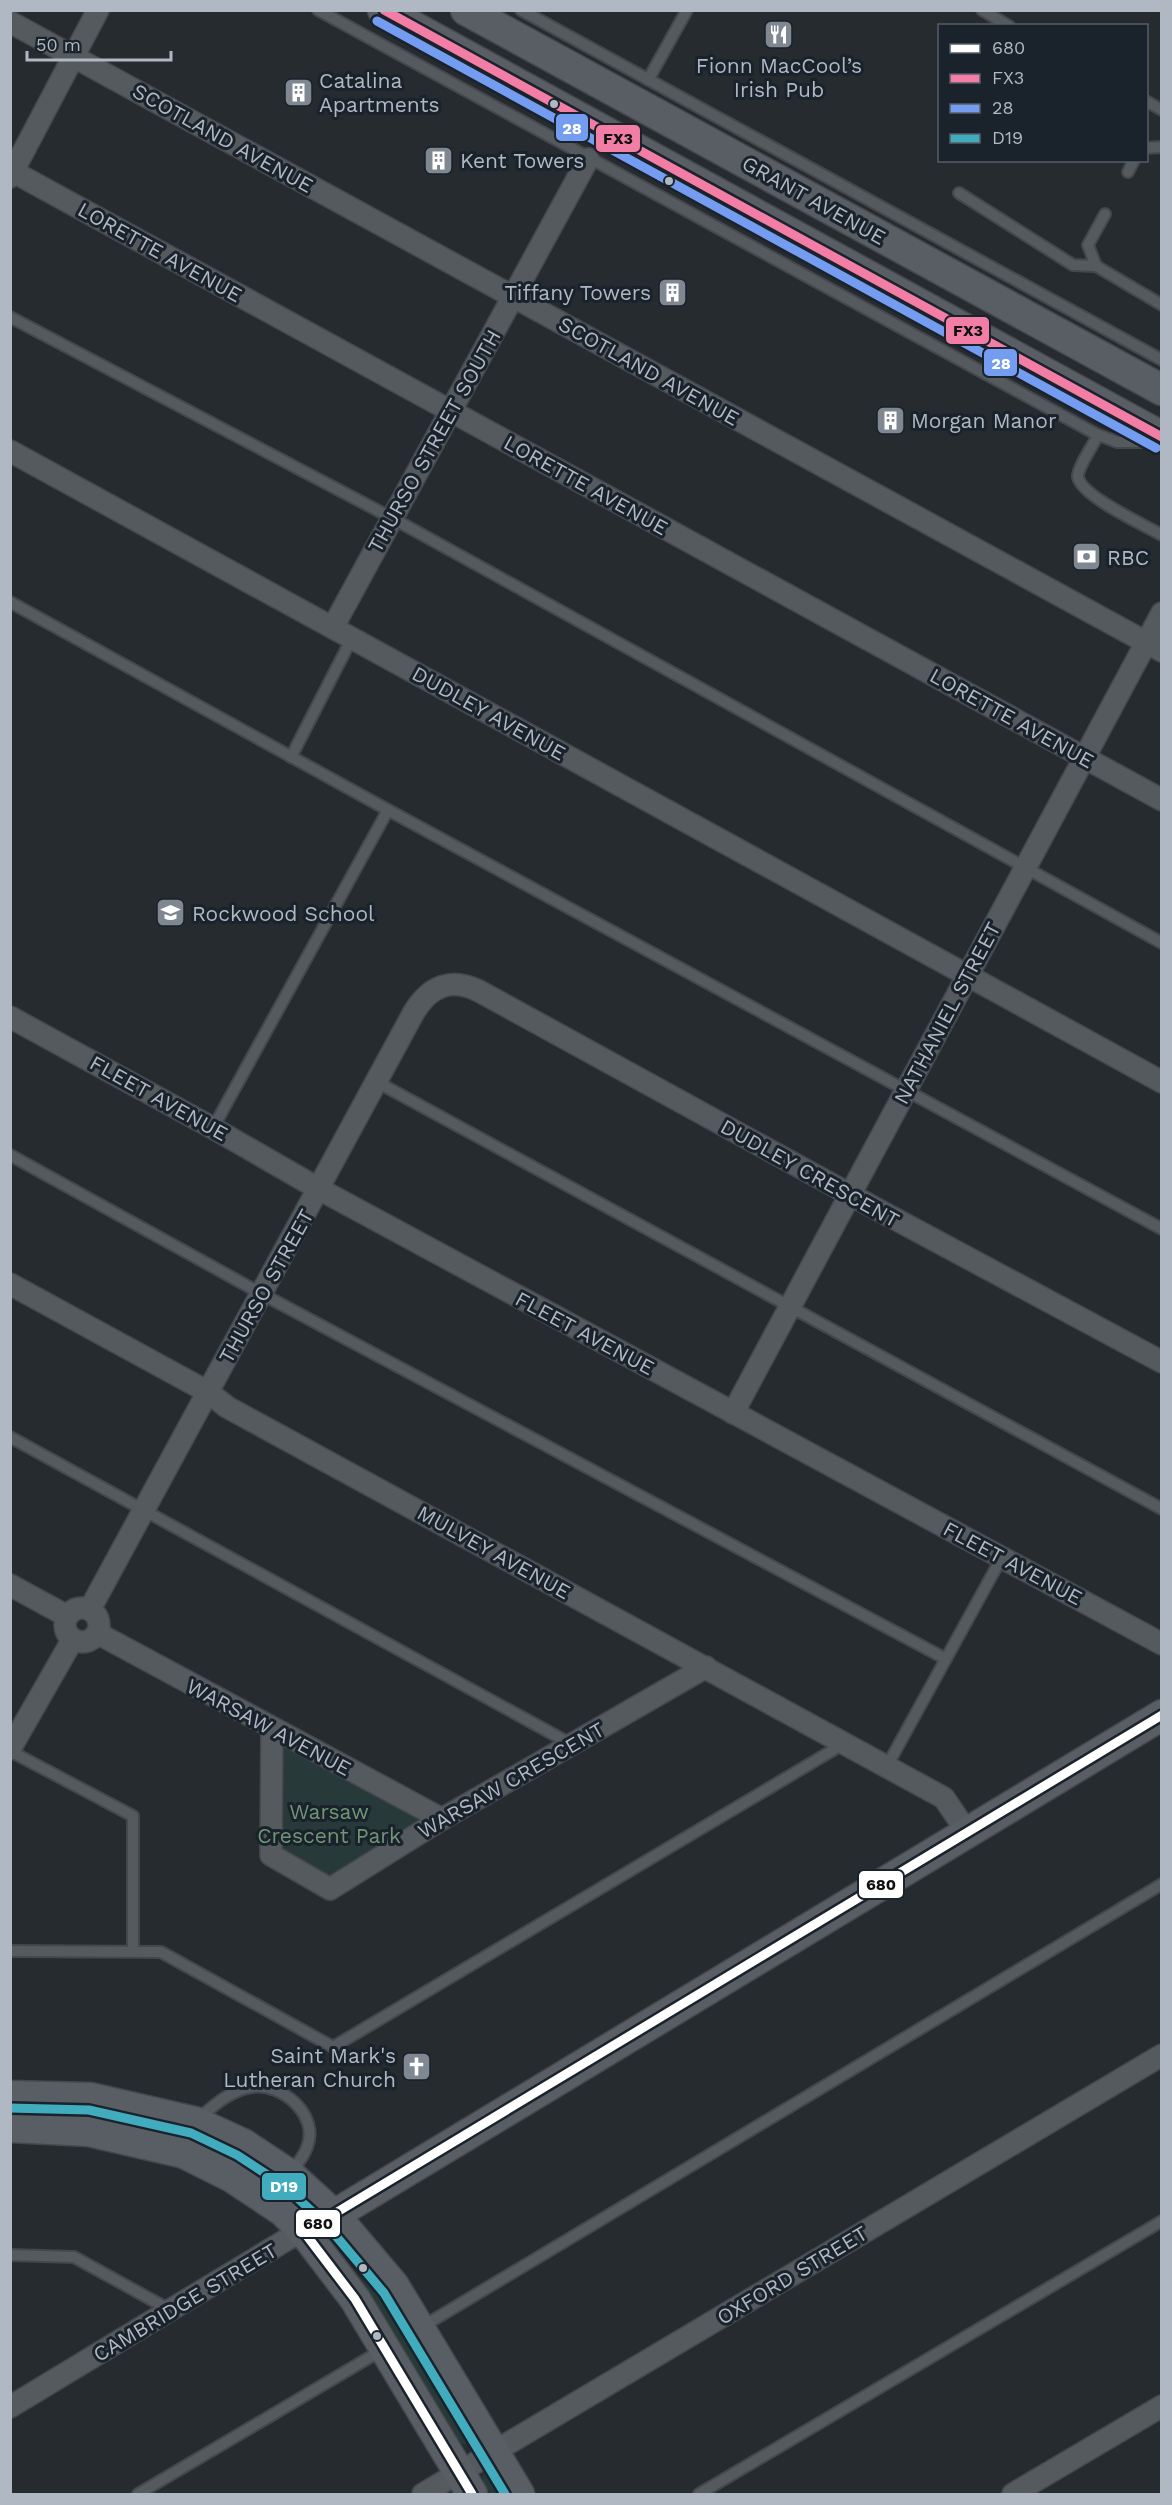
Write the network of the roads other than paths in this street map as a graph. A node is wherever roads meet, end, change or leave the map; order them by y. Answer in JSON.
{"nodes":[{"id":1,"x":98,"y":10,"type":"edge"},
{"id":2,"x":318,"y":10,"type":"edge"},
{"id":3,"x":383,"y":10,"type":"edge"},
{"id":4,"x":466,"y":10,"type":"edge"},
{"id":5,"x":521,"y":10,"type":"edge"},
{"id":6,"x":687,"y":10,"type":"edge"},
{"id":7,"x":982,"y":10,"type":"edge"},
{"id":8,"x":10,"y":22,"type":"edge"},
{"id":9,"x":1006,"y":24,"type":"edge"},
{"id":10,"x":74,"y":57,"type":"junction"},
{"id":11,"x":648,"y":80,"type":"junction"},
{"id":12,"x":588,"y":159,"type":"junction"},
{"id":13,"x":1133,"y":162,"type":"edge"},
{"id":14,"x":1128,"y":172,"type":"dead end"},
{"id":15,"x":12,"y":173,"type":"edge"},
{"id":16,"x":959,"y":193,"type":"dead end"},
{"id":17,"x":1105,"y":214,"type":"dead end"},
{"id":18,"x":1096,"y":266,"type":"junction"},
{"id":19,"x":513,"y":297,"type":"junction"},
{"id":20,"x":1161,"y":305,"type":"edge"},
{"id":21,"x":10,"y":317,"type":"edge"},
{"id":22,"x":1161,"y":360,"type":"edge"},
{"id":23,"x":1161,"y":390,"type":"edge"},
{"id":24,"x":451,"y":411,"type":"junction"},
{"id":25,"x":1098,"y":435,"type":"junction"},
{"id":26,"x":1161,"y":437,"type":"edge"},
{"id":27,"x":1161,"y":443,"type":"edge"},
{"id":28,"x":10,"y":451,"type":"edge"},
{"id":29,"x":392,"y":518,"type":"junction"},
{"id":30,"x":1161,"y":535,"type":"edge"},
{"id":31,"x":10,"y":602,"type":"edge"},
{"id":32,"x":1161,"y":613,"type":"edge"},
{"id":33,"x":333,"y":627,"type":"junction"},
{"id":34,"x":352,"y":638,"type":"junction"},
{"id":35,"x":1154,"y":647,"type":"edge"},
{"id":36,"x":291,"y":757,"type":"junction"},
{"id":37,"x":1084,"y":757,"type":"junction"},
{"id":38,"x":1161,"y":800,"type":"edge"},
{"id":39,"x":388,"y":810,"type":"junction"},
{"id":40,"x":1025,"y":868,"type":"junction"},
{"id":41,"x":1161,"y":943,"type":"edge"},
{"id":42,"x":967,"y":976,"type":"junction"},
{"id":43,"x":460,"y":984,"type":"joint"},
{"id":44,"x":10,"y":1017,"type":"edge"},
{"id":45,"x":377,"y":1082,"type":"junction"},
{"id":46,"x":1161,"y":1082,"type":"edge"},
{"id":47,"x":906,"y":1089,"type":"junction"},
{"id":48,"x":213,"y":1128,"type":"junction"},
{"id":49,"x":10,"y":1155,"type":"edge"},
{"id":50,"x":319,"y":1189,"type":"junction"},
{"id":51,"x":850,"y":1194,"type":"junction"},
{"id":52,"x":1161,"y":1228,"type":"edge"},
{"id":53,"x":10,"y":1284,"type":"edge"},
{"id":54,"x":262,"y":1294,"type":"junction"},
{"id":55,"x":790,"y":1305,"type":"junction"},
{"id":56,"x":1161,"y":1362,"type":"edge"},
{"id":57,"x":208,"y":1392,"type":"junction"},
{"id":58,"x":733,"y":1413,"type":"junction"},
{"id":59,"x":10,"y":1437,"type":"edge"},
{"id":60,"x":143,"y":1509,"type":"junction"},
{"id":61,"x":1161,"y":1509,"type":"edge"},
{"id":62,"x":1002,"y":1557,"type":"junction"},
{"id":63,"x":10,"y":1585,"type":"edge"},
{"id":64,"x":90,"y":1609,"type":"junction"},
{"id":65,"x":67,"y":1616,"type":"junction"},
{"id":66,"x":97,"y":1633,"type":"junction"},
{"id":67,"x":73,"y":1639,"type":"junction"},
{"id":68,"x":1161,"y":1644,"type":"edge"},
{"id":69,"x":946,"y":1659,"type":"junction"},
{"id":70,"x":706,"y":1667,"type":"junction"},
{"id":71,"x":1161,"y":1715,"type":"edge"},
{"id":72,"x":272,"y":1730,"type":"junction"},
{"id":73,"x":845,"y":1743,"type":"junction"},
{"id":74,"x":570,"y":1744,"type":"junction"},
{"id":75,"x":10,"y":1750,"type":"edge"},
{"id":76,"x":887,"y":1766,"type":"junction"},
{"id":77,"x":441,"y":1820,"type":"junction"},
{"id":78,"x":967,"y":1832,"type":"junction"},
{"id":79,"x":1161,"y":1884,"type":"edge"},
{"id":80,"x":10,"y":1951,"type":"edge"},
{"id":81,"x":133,"y":1951,"type":"junction"},
{"id":82,"x":1161,"y":2055,"type":"edge"},
{"id":83,"x":10,"y":2096,"type":"edge"},
{"id":84,"x":195,"y":2122,"type":"junction"},
{"id":85,"x":10,"y":2127,"type":"edge"},
{"id":86,"x":290,"y":2175,"type":"junction"},
{"id":87,"x":246,"y":2186,"type":"junction"},
{"id":88,"x":334,"y":2215,"type":"junction"},
{"id":89,"x":1161,"y":2221,"type":"edge"},
{"id":90,"x":304,"y":2232,"type":"junction"},
{"id":91,"x":16,"y":2255,"type":"edge"},
{"id":92,"x":10,"y":2262,"type":"edge"},
{"id":93,"x":172,"y":2311,"type":"junction"},
{"id":94,"x":419,"y":2329,"type":"junction"},
{"id":95,"x":385,"y":2348,"type":"junction"},
{"id":96,"x":1161,"y":2406,"type":"edge"},
{"id":97,"x":10,"y":2407,"type":"edge"},
{"id":98,"x":494,"y":2452,"type":"junction"},
{"id":99,"x":466,"y":2484,"type":"edge"},
{"id":100,"x":138,"y":2494,"type":"edge"},
{"id":101,"x":423,"y":2494,"type":"edge"},
{"id":102,"x":519,"y":2494,"type":"edge"},
{"id":103,"x":699,"y":2494,"type":"edge"},
{"id":104,"x":1013,"y":2494,"type":"edge"}],
"edges":[{"from":1,"to":10,"type":"street"},
{"from":2,"to":12,"type":"lane"},
{"from":3,"to":26,"type":"main road","name":"GRANT AVENUE"},
{"from":4,"to":23,"type":"main road","name":"GRANT AVENUE"},
{"from":5,"to":11,"type":"lane"},
{"from":6,"to":11,"type":"lane"},
{"from":7,"to":9,"type":"lane"},
{"from":8,"to":10,"type":"street","name":"SCOTLAND AVENUE"},
{"from":10,"to":15,"type":"street"},
{"from":10,"to":19,"type":"street","name":"SCOTLAND AVENUE"},
{"from":11,"to":22,"type":"lane"},
{"from":12,"to":19,"type":"street","name":"THURSO STREET SOUTH"},
{"from":12,"to":25,"type":"lane"},
{"from":13,"to":14,"type":"lane"},
{"from":15,"to":24,"type":"street","name":"LORETTE AVENUE"},
{"from":16,"to":18,"type":"lane"},
{"from":17,"to":18,"type":"lane"},
{"from":18,"to":20,"type":"lane"},
{"from":19,"to":24,"type":"street","name":"THURSO STREET SOUTH"},
{"from":19,"to":35,"type":"street","name":"SCOTLAND AVENUE"},
{"from":21,"to":29,"type":"lane"},
{"from":24,"to":29,"type":"street","name":"THURSO STREET SOUTH"},
{"from":24,"to":37,"type":"street","name":"LORETTE AVENUE"},
{"from":25,"to":27,"type":"lane"},
{"from":25,"to":30,"type":"lane"},
{"from":28,"to":33,"type":"street","name":"DUDLEY AVENUE"},
{"from":29,"to":33,"type":"street","name":"THURSO STREET SOUTH"},
{"from":29,"to":40,"type":"lane"},
{"from":31,"to":36,"type":"lane"},
{"from":32,"to":35,"type":"street","name":"NATHANIEL STREET"},
{"from":33,"to":34,"type":"street","name":"DUDLEY AVENUE"},
{"from":34,"to":36,"type":"lane"},
{"from":34,"to":42,"type":"street","name":"DUDLEY AVENUE"},
{"from":35,"to":37,"type":"street","name":"NATHANIEL STREET"},
{"from":36,"to":39,"type":"lane"},
{"from":37,"to":38,"type":"street","name":"LORETTE AVENUE"},
{"from":37,"to":40,"type":"street","name":"NATHANIEL STREET"},
{"from":39,"to":47,"type":"lane"},
{"from":39,"to":48,"type":"lane"},
{"from":40,"to":41,"type":"lane"},
{"from":40,"to":42,"type":"street","name":"NATHANIEL STREET"},
{"from":42,"to":46,"type":"street"},
{"from":42,"to":47,"type":"street","name":"NATHANIEL STREET"},
{"from":43,"to":45,"type":"street","name":"THURSO STREET"},
{"from":43,"to":51,"type":"street","name":"DUDLEY CRESCENT"},
{"from":44,"to":48,"type":"street","name":"FLEET AVENUE"},
{"from":45,"to":50,"type":"street","name":"THURSO STREET"},
{"from":45,"to":55,"type":"lane"},
{"from":47,"to":51,"type":"street","name":"NATHANIEL STREET"},
{"from":47,"to":52,"type":"lane"},
{"from":48,"to":50,"type":"street","name":"FLEET AVENUE"},
{"from":49,"to":54,"type":"lane"},
{"from":50,"to":54,"type":"street","name":"THURSO STREET"},
{"from":50,"to":58,"type":"street","name":"FLEET AVENUE"},
{"from":51,"to":55,"type":"street","name":"NATHANIEL STREET"},
{"from":51,"to":56,"type":"street","name":"DUDLEY CRESCENT"},
{"from":53,"to":57,"type":"street","name":"MULVEY AVENUE"},
{"from":54,"to":57,"type":"street","name":"THURSO STREET"},
{"from":54,"to":69,"type":"lane"},
{"from":55,"to":58,"type":"street","name":"NATHANIEL STREET"},
{"from":55,"to":61,"type":"lane"},
{"from":57,"to":60,"type":"street","name":"THURSO STREET"},
{"from":57,"to":70,"type":"street","name":"MULVEY AVENUE"},
{"from":58,"to":62,"type":"street","name":"FLEET AVENUE"},
{"from":59,"to":60,"type":"lane"},
{"from":60,"to":64,"type":"street","name":"THURSO STREET"},
{"from":60,"to":74,"type":"lane"},
{"from":62,"to":68,"type":"street","name":"FLEET AVENUE"},
{"from":62,"to":69,"type":"lane"},
{"from":63,"to":65,"type":"street"},
{"from":64,"to":65,"type":"street"},
{"from":64,"to":66,"type":"street"},
{"from":65,"to":67,"type":"street"},
{"from":66,"to":67,"type":"street"},
{"from":66,"to":72,"type":"street","name":"WARSAW AVENUE"},
{"from":67,"to":75,"type":"street"},
{"from":69,"to":76,"type":"lane"},
{"from":70,"to":73,"type":"street","name":"MULVEY AVENUE"},
{"from":70,"to":74,"type":"street","name":"WARSAW CRESCENT"},
{"from":71,"to":78,"type":"main road","name":"CAMBRIDGE STREET"},
{"from":72,"to":77,"type":"street","name":"WARSAW AVENUE"},
{"from":72,"to":77,"type":"street","name":"WARSAW CRESCENT"},
{"from":73,"to":76,"type":"street","name":"MULVEY AVENUE"},
{"from":73,"to":81,"type":"lane"},
{"from":74,"to":77,"type":"street","name":"WARSAW CRESCENT"},
{"from":75,"to":81,"type":"lane"},
{"from":76,"to":78,"type":"street","name":"MULVEY AVENUE"},
{"from":78,"to":88,"type":"main road","name":"CAMBRIDGE STREET"},
{"from":79,"to":94,"type":"lane"},
{"from":80,"to":81,"type":"lane"},
{"from":82,"to":98,"type":"street","name":"OXFORD STREET"},
{"from":83,"to":84,"type":"main road"},
{"from":84,"to":86,"type":"main road"},
{"from":84,"to":86,"type":"lane"},
{"from":85,"to":87,"type":"main road"},
{"from":86,"to":87,"type":"lane"},
{"from":86,"to":88,"type":"main road"},
{"from":87,"to":90,"type":"main road"},
{"from":88,"to":90,"type":"street","name":"CAMBRIDGE STREET"},
{"from":88,"to":94,"type":"main road"},
{"from":89,"to":103,"type":"lane"},
{"from":90,"to":93,"type":"street","name":"CAMBRIDGE STREET"},
{"from":90,"to":95,"type":"main road"},
{"from":91,"to":92,"type":"lane"},
{"from":91,"to":93,"type":"lane"},
{"from":93,"to":97,"type":"street","name":"CAMBRIDGE STREET"},
{"from":94,"to":98,"type":"main road"},
{"from":95,"to":99,"type":"main road"},
{"from":95,"to":100,"type":"lane"},
{"from":96,"to":104,"type":"street"},
{"from":98,"to":99,"type":"street","name":"OXFORD STREET"},
{"from":98,"to":102,"type":"main road"},
{"from":99,"to":101,"type":"street","name":"OXFORD STREET"}]}
